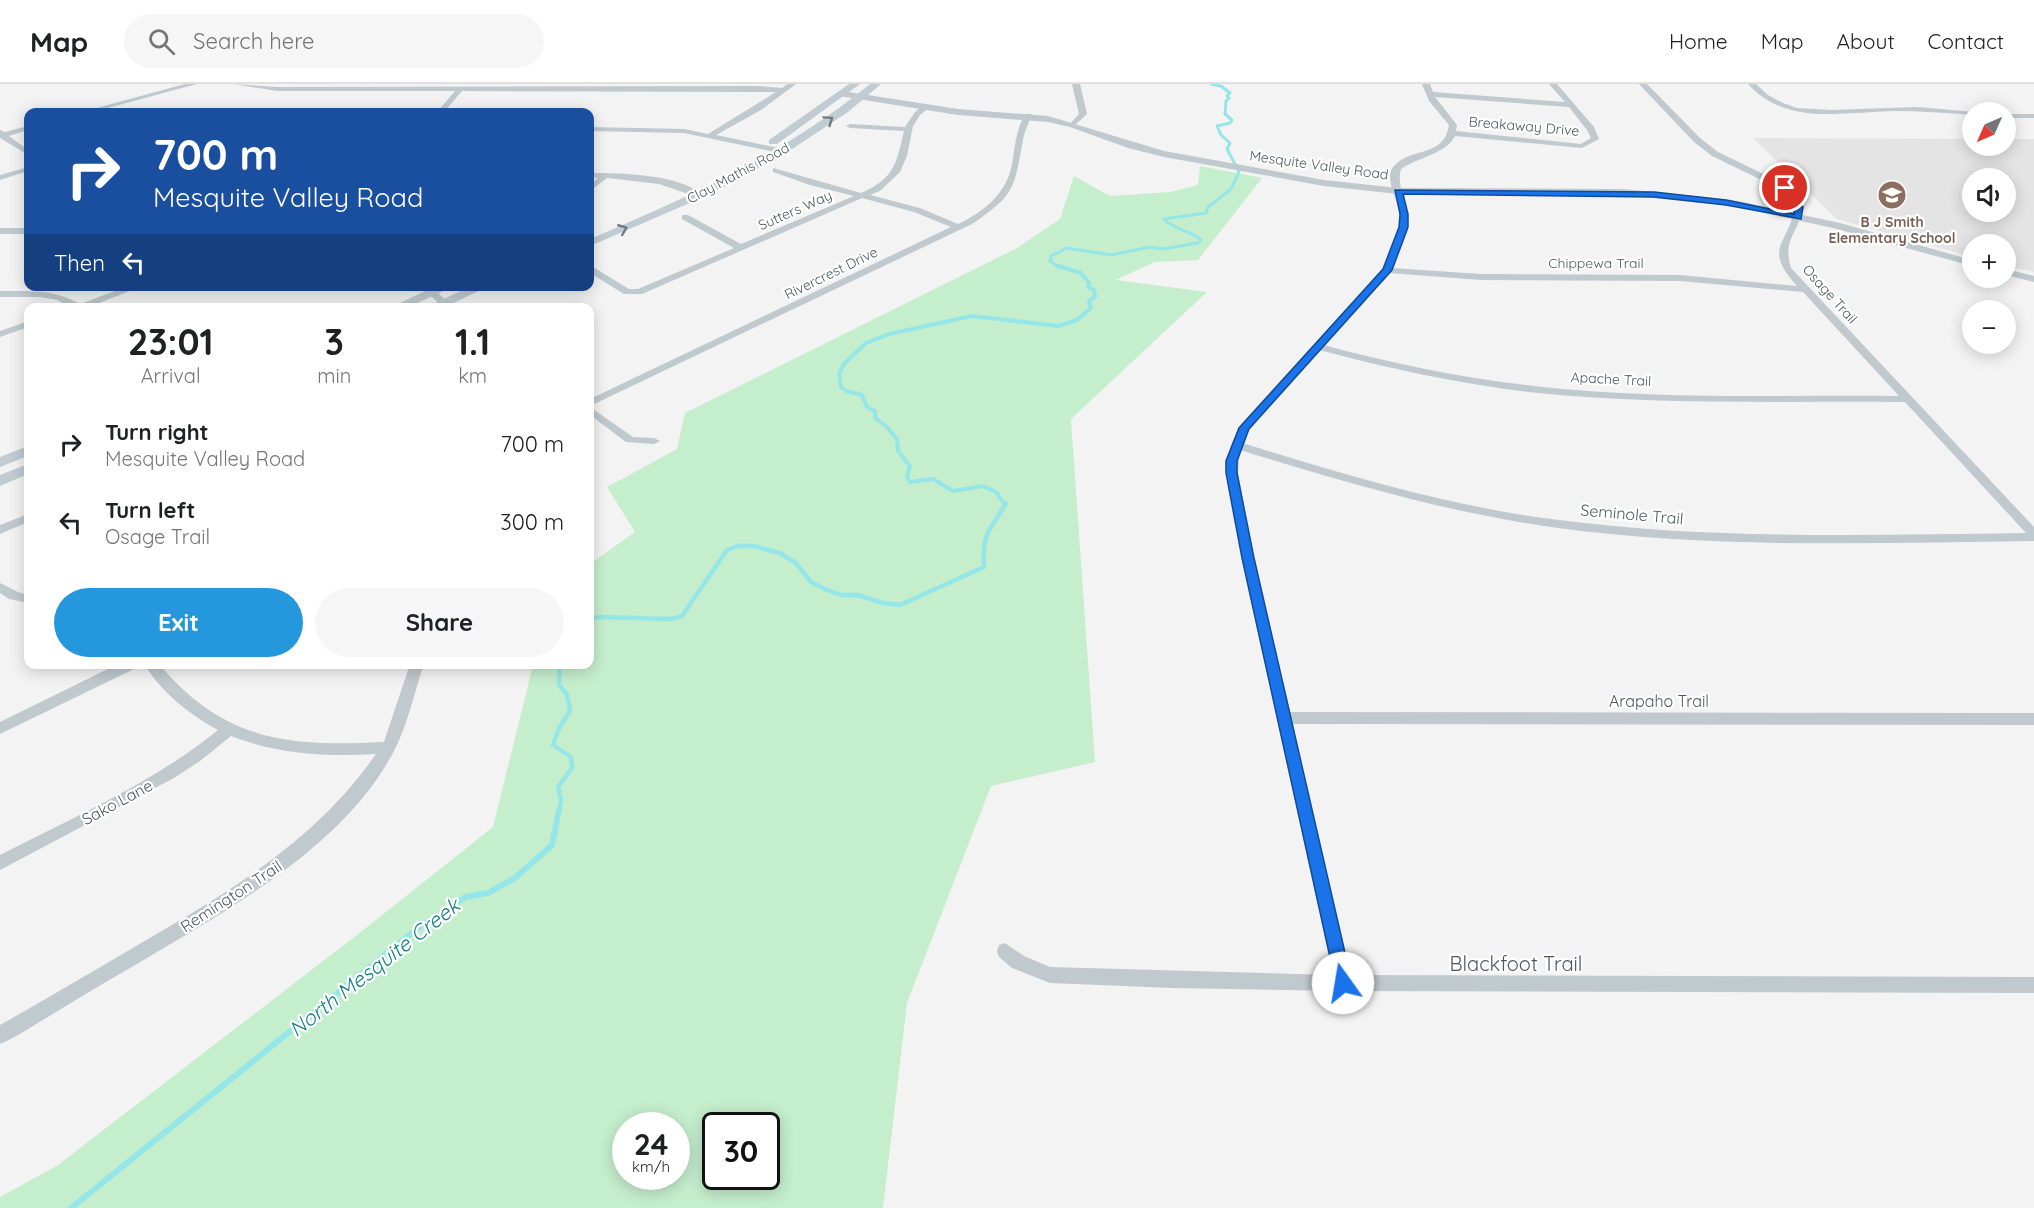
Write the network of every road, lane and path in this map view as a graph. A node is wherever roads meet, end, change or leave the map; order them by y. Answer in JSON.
{"nodes":[{"id":1,"x":193,"y":84,"type":"edge"},
{"id":2,"x":237,"y":84,"type":"edge"},
{"id":3,"x":792,"y":84,"type":"edge"},
{"id":4,"x":855,"y":84,"type":"edge"},
{"id":5,"x":876,"y":84,"type":"edge"},
{"id":6,"x":1076,"y":84,"type":"edge"},
{"id":7,"x":1426,"y":84,"type":"edge"},
{"id":8,"x":1553,"y":84,"type":"edge"},
{"id":9,"x":1643,"y":84,"type":"edge"},
{"id":10,"x":1752,"y":84,"type":"edge"},
{"id":11,"x":460,"y":89,"type":"junction"},
{"id":12,"x":783,"y":90,"type":"junction"},
{"id":13,"x":842,"y":94,"type":"junction"},
{"id":14,"x":1429,"y":94,"type":"junction"},
{"id":15,"x":862,"y":97,"type":"junction"},
{"id":16,"x":117,"y":104,"type":"junction"},
{"id":17,"x":1569,"y":105,"type":"junction"},
{"id":18,"x":926,"y":107,"type":"junction"},
{"id":19,"x":102,"y":108,"type":"edge"},
{"id":20,"x":123,"y":108,"type":"edge"},
{"id":21,"x":443,"y":108,"type":"edge"},
{"id":22,"x":1962,"y":113,"type":"edge"},
{"id":23,"x":1028,"y":116,"type":"junction"},
{"id":24,"x":2016,"y":116,"type":"edge"},
{"id":25,"x":2034,"y":116,"type":"edge"},
{"id":26,"x":1073,"y":124,"type":"junction"},
{"id":27,"x":850,"y":126,"type":"dead end"},
{"id":28,"x":24,"y":129,"type":"edge"},
{"id":29,"x":594,"y":129,"type":"edge"},
{"id":30,"x":908,"y":129,"type":"junction"},
{"id":31,"x":1452,"y":133,"type":"junction"},
{"id":32,"x":1,"y":134,"type":"edge"},
{"id":33,"x":711,"y":135,"type":"junction"},
{"id":34,"x":765,"y":147,"type":"junction"},
{"id":35,"x":24,"y":150,"type":"edge"},
{"id":36,"x":780,"y":151,"type":"junction"},
{"id":37,"x":748,"y":156,"type":"dead end"},
{"id":38,"x":24,"y":170,"type":"edge"},
{"id":39,"x":776,"y":170,"type":"dead end"},
{"id":40,"x":594,"y":175,"type":"edge"},
{"id":41,"x":605,"y":175,"type":"junction"},
{"id":42,"x":0,"y":178,"type":"edge"},
{"id":43,"x":594,"y":185,"type":"edge"},
{"id":44,"x":694,"y":189,"type":"junction"},
{"id":45,"x":1398,"y":192,"type":"junction"},
{"id":46,"x":864,"y":195,"type":"junction"},
{"id":47,"x":666,"y":197,"type":"dead end"},
{"id":48,"x":685,"y":217,"type":"dead end"},
{"id":49,"x":1798,"y":218,"type":"junction"},
{"id":50,"x":958,"y":227,"type":"junction"},
{"id":51,"x":0,"y":231,"type":"edge"},
{"id":52,"x":24,"y":231,"type":"edge"},
{"id":53,"x":594,"y":241,"type":"edge"},
{"id":54,"x":741,"y":248,"type":"junction"},
{"id":55,"x":1962,"y":260,"type":"edge"},
{"id":56,"x":594,"y":270,"type":"edge"},
{"id":57,"x":1387,"y":270,"type":"junction"},
{"id":58,"x":2016,"y":274,"type":"edge"},
{"id":59,"x":2034,"y":279,"type":"edge"},
{"id":60,"x":1804,"y":289,"type":"junction"},
{"id":61,"x":123,"y":291,"type":"edge"},
{"id":62,"x":426,"y":291,"type":"edge"},
{"id":63,"x":429,"y":291,"type":"edge"},
{"id":64,"x":473,"y":291,"type":"edge"},
{"id":65,"x":0,"y":294,"type":"edge"},
{"id":66,"x":70,"y":303,"type":"edge"},
{"id":67,"x":89,"y":303,"type":"edge"},
{"id":68,"x":404,"y":303,"type":"edge"},
{"id":69,"x":439,"y":303,"type":"edge"},
{"id":70,"x":448,"y":303,"type":"edge"},
{"id":71,"x":24,"y":325,"type":"edge"},
{"id":72,"x":0,"y":334,"type":"edge"},
{"id":73,"x":1318,"y":348,"type":"junction"},
{"id":74,"x":1906,"y":399,"type":"junction"},
{"id":75,"x":594,"y":401,"type":"edge"},
{"id":76,"x":594,"y":413,"type":"edge"},
{"id":77,"x":654,"y":441,"type":"dead end"},
{"id":78,"x":1236,"y":445,"type":"junction"},
{"id":79,"x":24,"y":453,"type":"edge"},
{"id":80,"x":0,"y":462,"type":"edge"},
{"id":81,"x":24,"y":471,"type":"edge"},
{"id":82,"x":0,"y":481,"type":"edge"},
{"id":83,"x":24,"y":520,"type":"edge"},
{"id":84,"x":0,"y":530,"type":"edge"},
{"id":85,"x":2034,"y":536,"type":"edge"},
{"id":86,"x":0,"y":587,"type":"edge"},
{"id":87,"x":24,"y":598,"type":"edge"},
{"id":88,"x":121,"y":669,"type":"edge"},
{"id":89,"x":155,"y":669,"type":"edge"},
{"id":90,"x":415,"y":669,"type":"edge"},
{"id":91,"x":1284,"y":718,"type":"junction"},
{"id":92,"x":2034,"y":719,"type":"edge"},
{"id":93,"x":0,"y":728,"type":"edge"},
{"id":94,"x":227,"y":730,"type":"junction"},
{"id":95,"x":388,"y":748,"type":"junction"},
{"id":96,"x":0,"y":863,"type":"edge"},
{"id":97,"x":1005,"y":951,"type":"dead end"},
{"id":98,"x":1343,"y":983,"type":"junction"},
{"id":99,"x":2034,"y":985,"type":"edge"},
{"id":100,"x":0,"y":1035,"type":"edge"}],
"edges":[{"from":1,"to":16,"type":"street"},
{"from":2,"to":11,"type":"street"},
{"from":3,"to":12,"type":"street"},
{"from":4,"to":13,"type":"main road","name":"Clay Mathis Road"},
{"from":5,"to":15,"type":"main road","name":"Clay Mathis Road"},
{"from":6,"to":26,"type":"street"},
{"from":7,"to":14,"type":"street"},
{"from":8,"to":17,"type":"street"},
{"from":9,"to":49,"type":"street"},
{"from":10,"to":22,"type":"street"},
{"from":11,"to":12,"type":"street"},
{"from":11,"to":21,"type":"street"},
{"from":12,"to":33,"type":"street"},
{"from":13,"to":15,"type":"street","name":"Mesquite Valley Road"},
{"from":13,"to":34,"type":"main road","name":"Clay Mathis Road"},
{"from":14,"to":17,"type":"street"},
{"from":14,"to":31,"type":"street"},
{"from":15,"to":18,"type":"street","name":"Mesquite Valley Road"},
{"from":36,"to":15,"type":"main road","name":"Clay Mathis Road","one_way":true},
{"from":16,"to":19,"type":"street"},
{"from":16,"to":20,"type":"street"},
{"from":17,"to":31,"type":"street","name":"Breakaway Drive"},
{"from":18,"to":23,"type":"street","name":"Mesquite Valley Road"},
{"from":18,"to":30,"type":"street","name":"Sutters Way"},
{"from":23,"to":26,"type":"street","name":"Mesquite Valley Road"},
{"from":23,"to":50,"type":"street","name":"Rivercrest Drive"},
{"from":24,"to":25,"type":"street"},
{"from":26,"to":45,"type":"street","name":"Mesquite Valley Road"},
{"from":27,"to":30,"type":"street"},
{"from":28,"to":32,"type":"street"},
{"from":29,"to":33,"type":"street"},
{"from":30,"to":46,"type":"street","name":"Sutters Way"},
{"from":31,"to":45,"type":"street"},
{"from":32,"to":35,"type":"street"},
{"from":33,"to":34,"type":"street"},
{"from":34,"to":36,"type":"street"},
{"from":34,"to":37,"type":"main road","name":"Clay Mathis Road"},
{"from":36,"to":44,"type":"main road","name":"Clay Mathis Road"},
{"from":38,"to":42,"type":"street"},
{"from":39,"to":46,"type":"street"},
{"from":40,"to":41,"type":"street"},
{"from":41,"to":43,"type":"street"},
{"from":41,"to":44,"type":"street"},
{"from":44,"to":47,"type":"main road","name":"Clay Mathis Road"},
{"from":53,"to":44,"type":"main road","name":"Clay Mathis Road","one_way":true},
{"from":45,"to":49,"type":"street","name":"Mesquite Valley Road"},
{"from":45,"to":57,"type":"street"},
{"from":46,"to":50,"type":"street"},
{"from":46,"to":54,"type":"street","name":"Sutters Way"},
{"from":48,"to":54,"type":"street"},
{"from":49,"to":55,"type":"street","name":"Mesquite Valley Road"},
{"from":49,"to":60,"type":"street","name":"Osage Trail"},
{"from":50,"to":75,"type":"street","name":"Rivercrest Drive"},
{"from":51,"to":52,"type":"street"},
{"from":54,"to":56,"type":"street","name":"Sutters Way"},
{"from":57,"to":60,"type":"street","name":"Chippewa Trail"},
{"from":57,"to":73,"type":"street"},
{"from":58,"to":59,"type":"street"},
{"from":60,"to":74,"type":"street","name":"Osage Trail"},
{"from":61,"to":67,"type":"street"},
{"from":62,"to":68,"type":"main road"},
{"from":63,"to":69,"type":"street"},
{"from":64,"to":70,"type":"main road"},
{"from":65,"to":66,"type":"street"},
{"from":71,"to":72,"type":"street"},
{"from":73,"to":74,"type":"street","name":"Apache Trail"},
{"from":73,"to":78,"type":"street"},
{"from":74,"to":85,"type":"street","name":"Osage Trail"},
{"from":76,"to":77,"type":"street"},
{"from":78,"to":85,"type":"street","name":"Seminole Trail"},
{"from":78,"to":91,"type":"street"},
{"from":79,"to":80,"type":"main road"},
{"from":81,"to":82,"type":"main road"},
{"from":83,"to":84,"type":"street"},
{"from":86,"to":87,"type":"street"},
{"from":88,"to":93,"type":"street"},
{"from":89,"to":94,"type":"street"},
{"from":90,"to":95,"type":"street","name":"Remington Trail"},
{"from":91,"to":92,"type":"street","name":"Arapaho Trail"},
{"from":91,"to":98,"type":"street"},
{"from":94,"to":95,"type":"street"},
{"from":94,"to":96,"type":"street","name":"Sako Lane"},
{"from":95,"to":100,"type":"street","name":"Remington Trail"},
{"from":97,"to":98,"type":"street","name":"Blackfoot Trail"},
{"from":98,"to":99,"type":"street","name":"Blackfoot Trail"}]}
